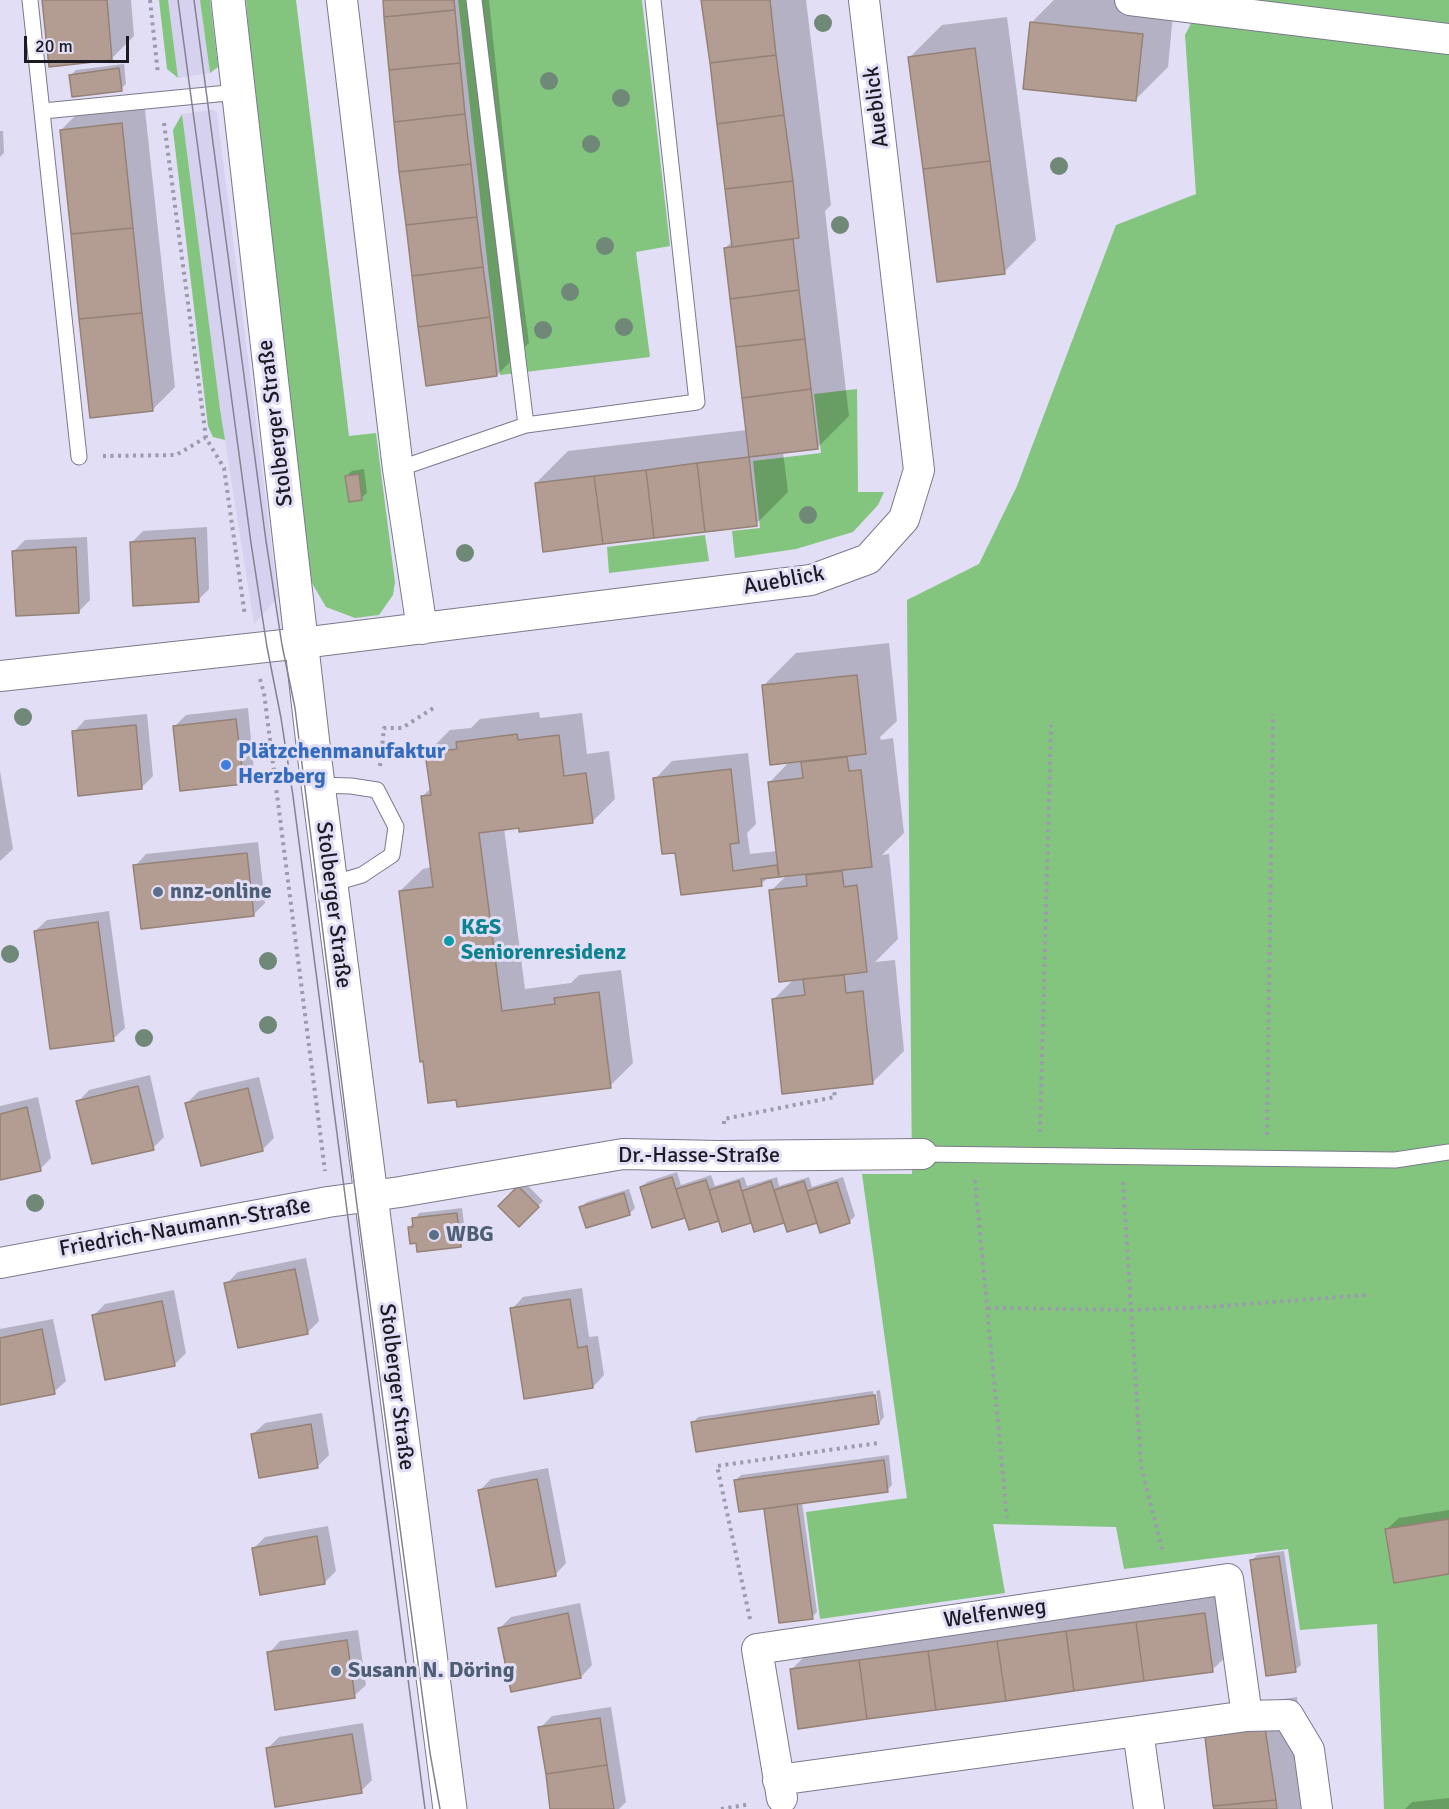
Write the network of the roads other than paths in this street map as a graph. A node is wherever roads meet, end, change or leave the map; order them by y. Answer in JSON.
{"nodes":[{"id":1,"x":30,"y":0,"type":"edge"},
{"id":2,"x":228,"y":0,"type":"edge"},
{"id":3,"x":342,"y":0,"type":"edge"},
{"id":4,"x":474,"y":0,"type":"edge"},
{"id":5,"x":653,"y":0,"type":"edge"},
{"id":6,"x":864,"y":0,"type":"edge"},
{"id":7,"x":1145,"y":1,"type":"edge"},
{"id":8,"x":1449,"y":39,"type":"edge"},
{"id":9,"x":238,"y":92,"type":"junction"},
{"id":10,"x":42,"y":111,"type":"junction"},
{"id":11,"x":526,"y":425,"type":"junction"},
{"id":12,"x":79,"y":457,"type":"road end"},
{"id":13,"x":398,"y":469,"type":"junction"},
{"id":14,"x":422,"y":629,"type":"junction"},
{"id":15,"x":302,"y":643,"type":"junction"},
{"id":16,"x":0,"y":676,"type":"edge"},
{"id":17,"x":318,"y":785,"type":"junction"},
{"id":18,"x":331,"y":884,"type":"junction"},
{"id":19,"x":1449,"y":1152,"type":"edge"},
{"id":20,"x":922,"y":1154,"type":"joint"},
{"id":21,"x":371,"y":1196,"type":"junction"},
{"id":22,"x":0,"y":1263,"type":"edge"},
{"id":23,"x":1247,"y":1716,"type":"junction"},
{"id":24,"x":1138,"y":1731,"type":"junction"},
{"id":25,"x":450,"y":1809,"type":"edge"},
{"id":26,"x":1149,"y":1809,"type":"edge"},
{"id":27,"x":1317,"y":1809,"type":"edge"}],
"edges":[{"from":1,"to":10,"type":"lane"},
{"from":2,"to":9,"type":"main road","name":"Stolberger Straße"},
{"from":3,"to":13,"type":"street"},
{"from":4,"to":11,"type":"lane"},
{"from":5,"to":11,"type":"lane"},
{"from":6,"to":14,"type":"street","name":"Aueblick"},
{"from":7,"to":8,"type":"street"},
{"from":9,"to":10,"type":"lane"},
{"from":9,"to":15,"type":"main road","name":"Stolberger Straße"},
{"from":10,"to":12,"type":"lane"},
{"from":11,"to":13,"type":"lane"},
{"from":13,"to":14,"type":"street"},
{"from":14,"to":15,"type":"street","name":"Aueblick"},
{"from":15,"to":16,"type":"street","name":"Aueblick"},
{"from":15,"to":17,"type":"main road","name":"Stolberger Straße"},
{"from":17,"to":18,"type":"main road","name":"Stolberger Straße"},
{"from":17,"to":18,"type":"lane"},
{"from":18,"to":21,"type":"main road","name":"Stolberger Straße"},
{"from":19,"to":20,"type":"lane"},
{"from":20,"to":21,"type":"street","name":"Dr.-Hasse-Straße"},
{"from":21,"to":22,"type":"street","name":"Friedrich-Naumann-Straße"},
{"from":21,"to":25,"type":"main road","name":"Stolberger Straße"},
{"from":23,"to":24,"type":"street"},
{"from":23,"to":24,"type":"street","name":"Welfenweg"},
{"from":23,"to":27,"type":"street"},
{"from":24,"to":26,"type":"street"}]}
